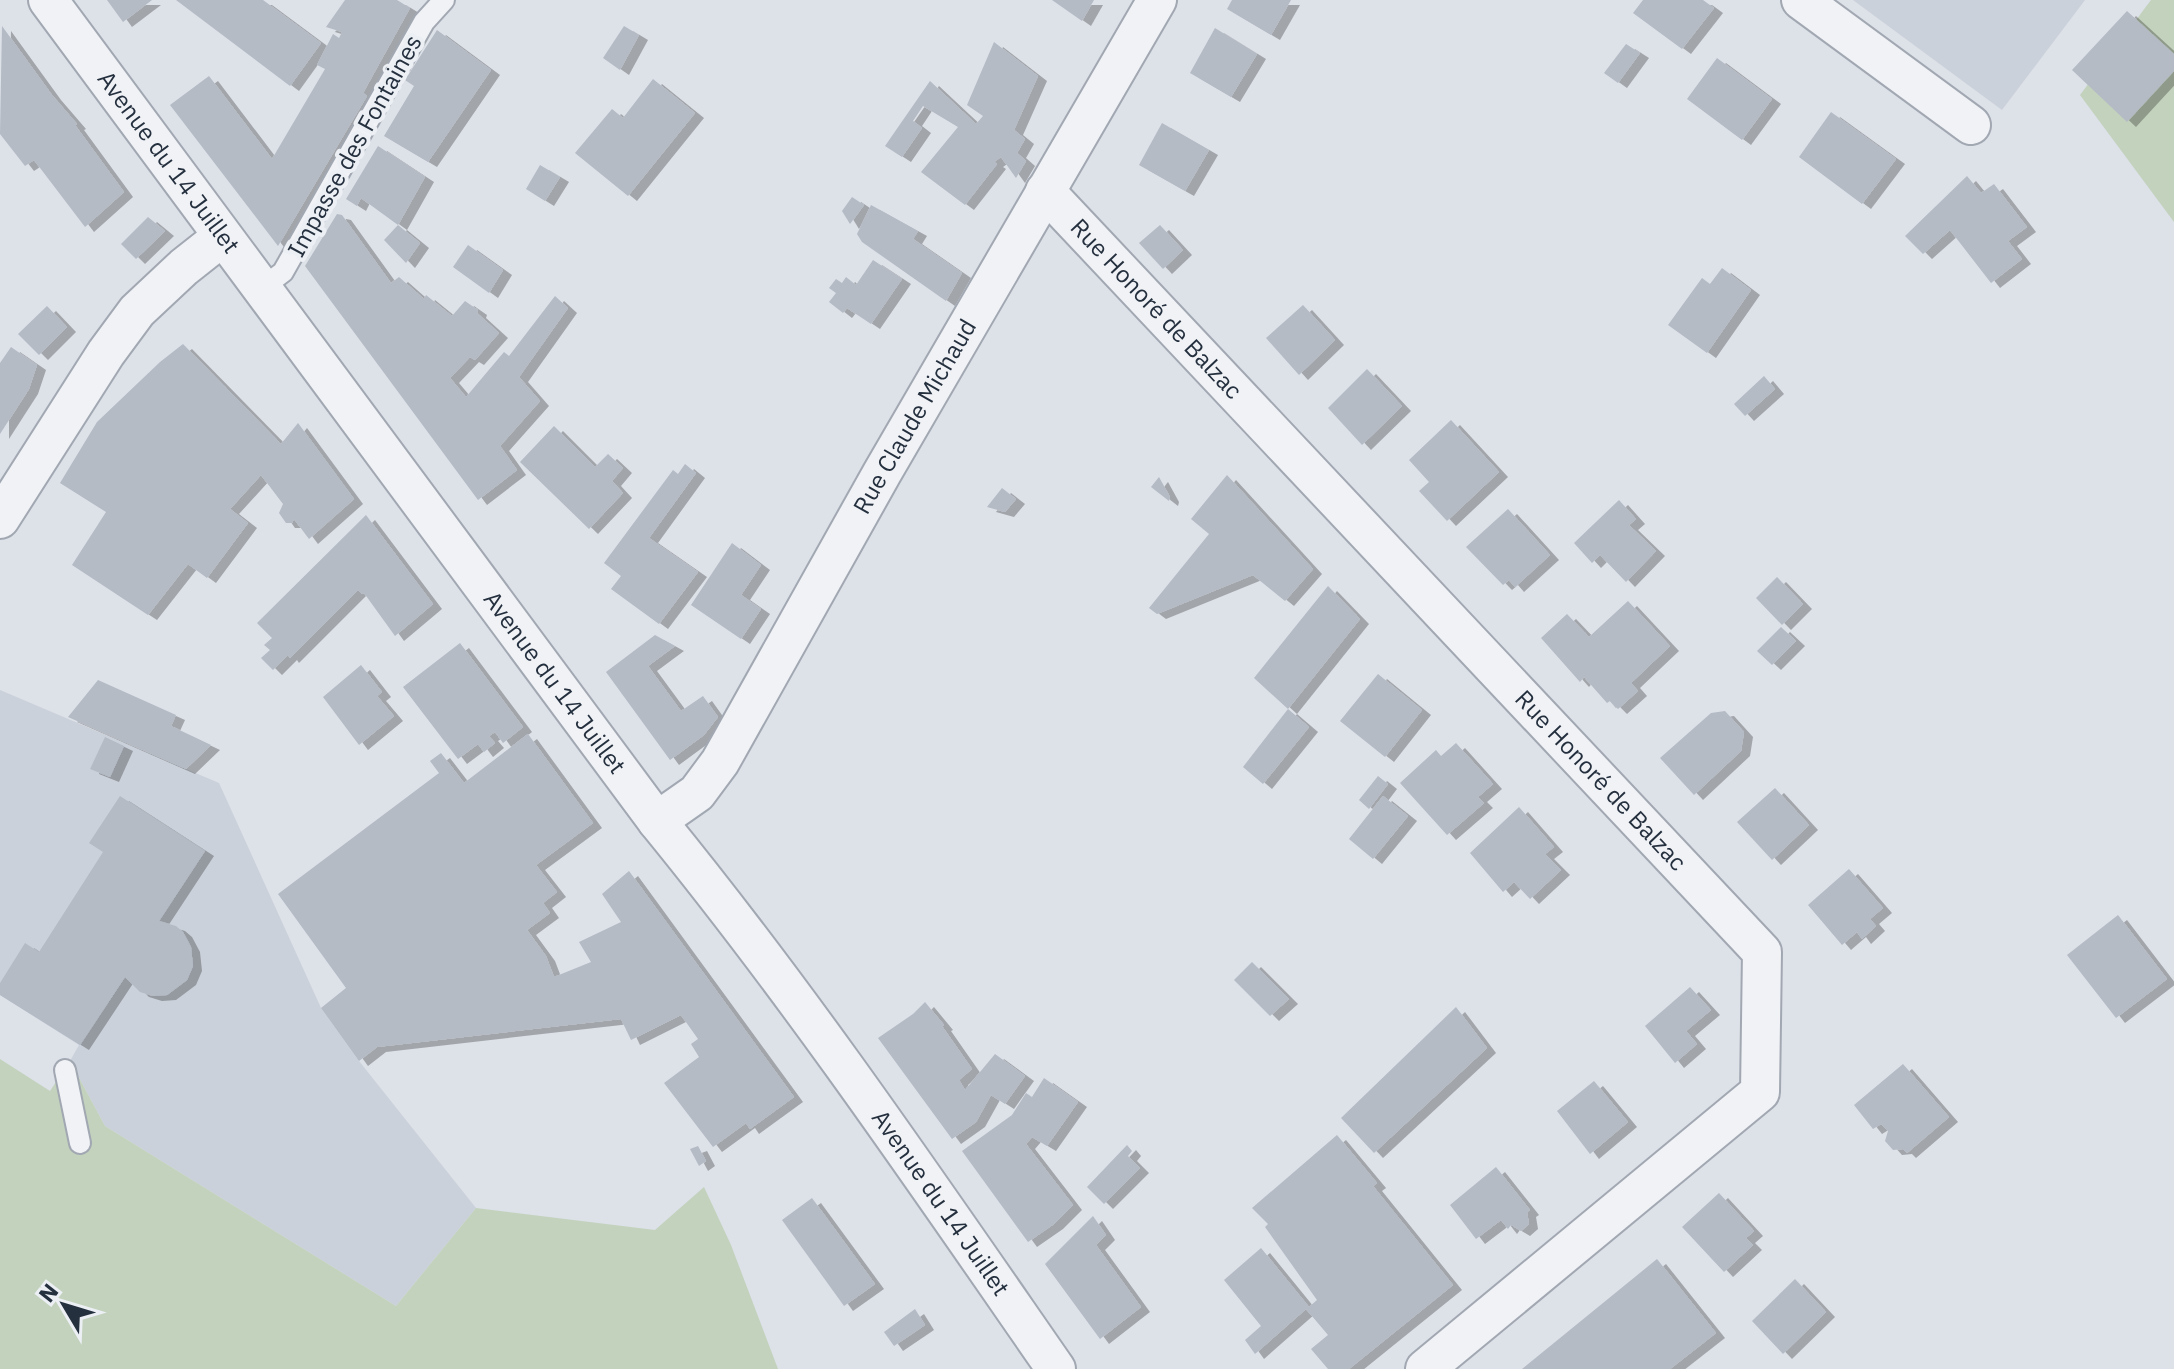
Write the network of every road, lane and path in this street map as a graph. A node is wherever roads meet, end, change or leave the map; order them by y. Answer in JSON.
{"nodes":[{"id":1,"x":48,"y":0,"type":"edge"},
{"id":2,"x":444,"y":0,"type":"edge"},
{"id":3,"x":1157,"y":0,"type":"edge"},
{"id":4,"x":1801,"y":0,"type":"edge"},
{"id":5,"x":1971,"y":125,"type":"dead end"},
{"id":6,"x":1045,"y":191,"type":"junction"},
{"id":7,"x":222,"y":237,"type":"junction"},
{"id":8,"x":262,"y":288,"type":"junction"},
{"id":9,"x":0,"y":519,"type":"edge"},
{"id":10,"x":657,"y":821,"type":"junction"},
{"id":11,"x":65,"y":1070,"type":"dead end"},
{"id":12,"x":80,"y":1143,"type":"dead end"},
{"id":13,"x":1056,"y":1369,"type":"edge"},
{"id":14,"x":1425,"y":1369,"type":"edge"}],
"edges":[{"from":1,"to":7,"type":"street","name":"Avenue du 14 Juillet"},
{"from":2,"to":8,"type":"lane","name":"Impasse des Fontaines"},
{"from":3,"to":6,"type":"street","name":"Rue Claude Michaud"},
{"from":4,"to":5,"type":"street"},
{"from":6,"to":10,"type":"street","name":"Rue Claude Michaud"},
{"from":6,"to":14,"type":"street","name":"Rue Honoré de Balzac"},
{"from":7,"to":8,"type":"street","name":"Avenue du 14 Juillet"},
{"from":7,"to":9,"type":"street"},
{"from":8,"to":10,"type":"street","name":"Avenue du 14 Juillet"},
{"from":10,"to":13,"type":"street","name":"Avenue du 14 Juillet"},
{"from":11,"to":12,"type":"lane"}]}
